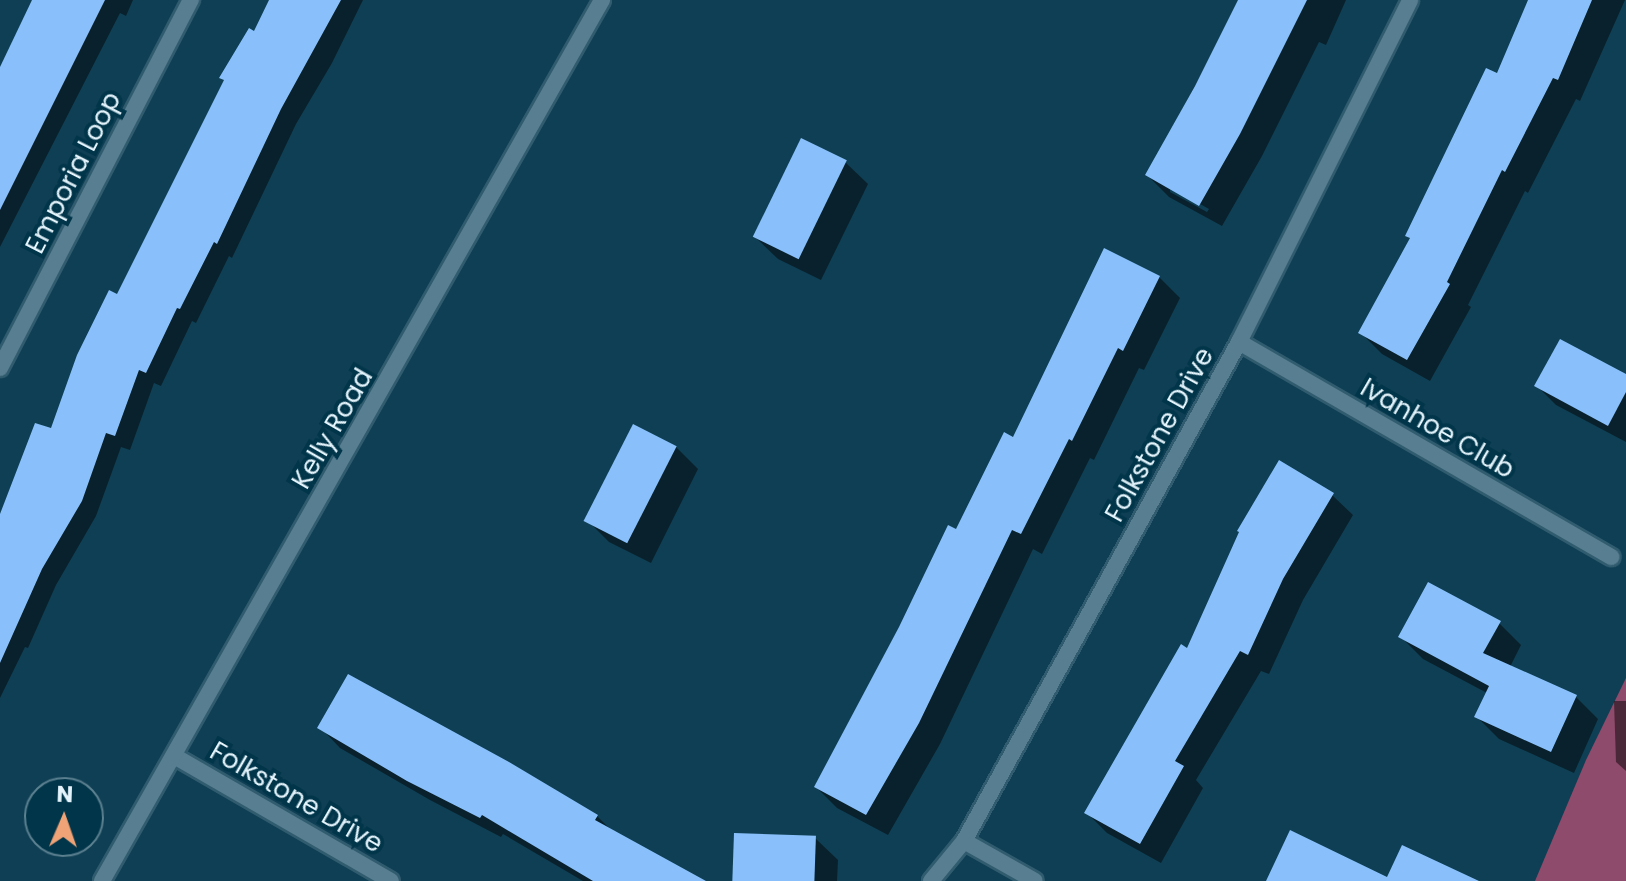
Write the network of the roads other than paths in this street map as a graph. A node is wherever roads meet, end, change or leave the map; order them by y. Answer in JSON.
{"nodes":[{"id":1,"x":191,"y":0,"type":"edge"},
{"id":2,"x":602,"y":0,"type":"edge"},
{"id":3,"x":1410,"y":0,"type":"edge"},
{"id":4,"x":1239,"y":342,"type":"junction"},
{"id":5,"x":0,"y":368,"type":"edge"},
{"id":6,"x":1611,"y":557,"type":"dead end"},
{"id":7,"x":176,"y":757,"type":"junction"},
{"id":8,"x":964,"y":841,"type":"junction"},
{"id":9,"x":102,"y":881,"type":"edge"},
{"id":10,"x":391,"y":881,"type":"edge"},
{"id":11,"x":931,"y":881,"type":"edge"},
{"id":12,"x":1035,"y":881,"type":"edge"}],
"edges":[{"from":1,"to":5,"type":"street","name":"Emporia Loop"},
{"from":2,"to":7,"type":"street","name":"Kelly Road"},
{"from":3,"to":4,"type":"street","name":"Folkstone Drive"},
{"from":4,"to":6,"type":"street","name":"Ivanhoe Club"},
{"from":4,"to":8,"type":"street","name":"Folkstone Drive"},
{"from":7,"to":9,"type":"street","name":"Kelly Road"},
{"from":7,"to":10,"type":"street","name":"Folkstone Drive"},
{"from":8,"to":11,"type":"street","name":"Folkstone Drive"},
{"from":8,"to":12,"type":"street"}]}
